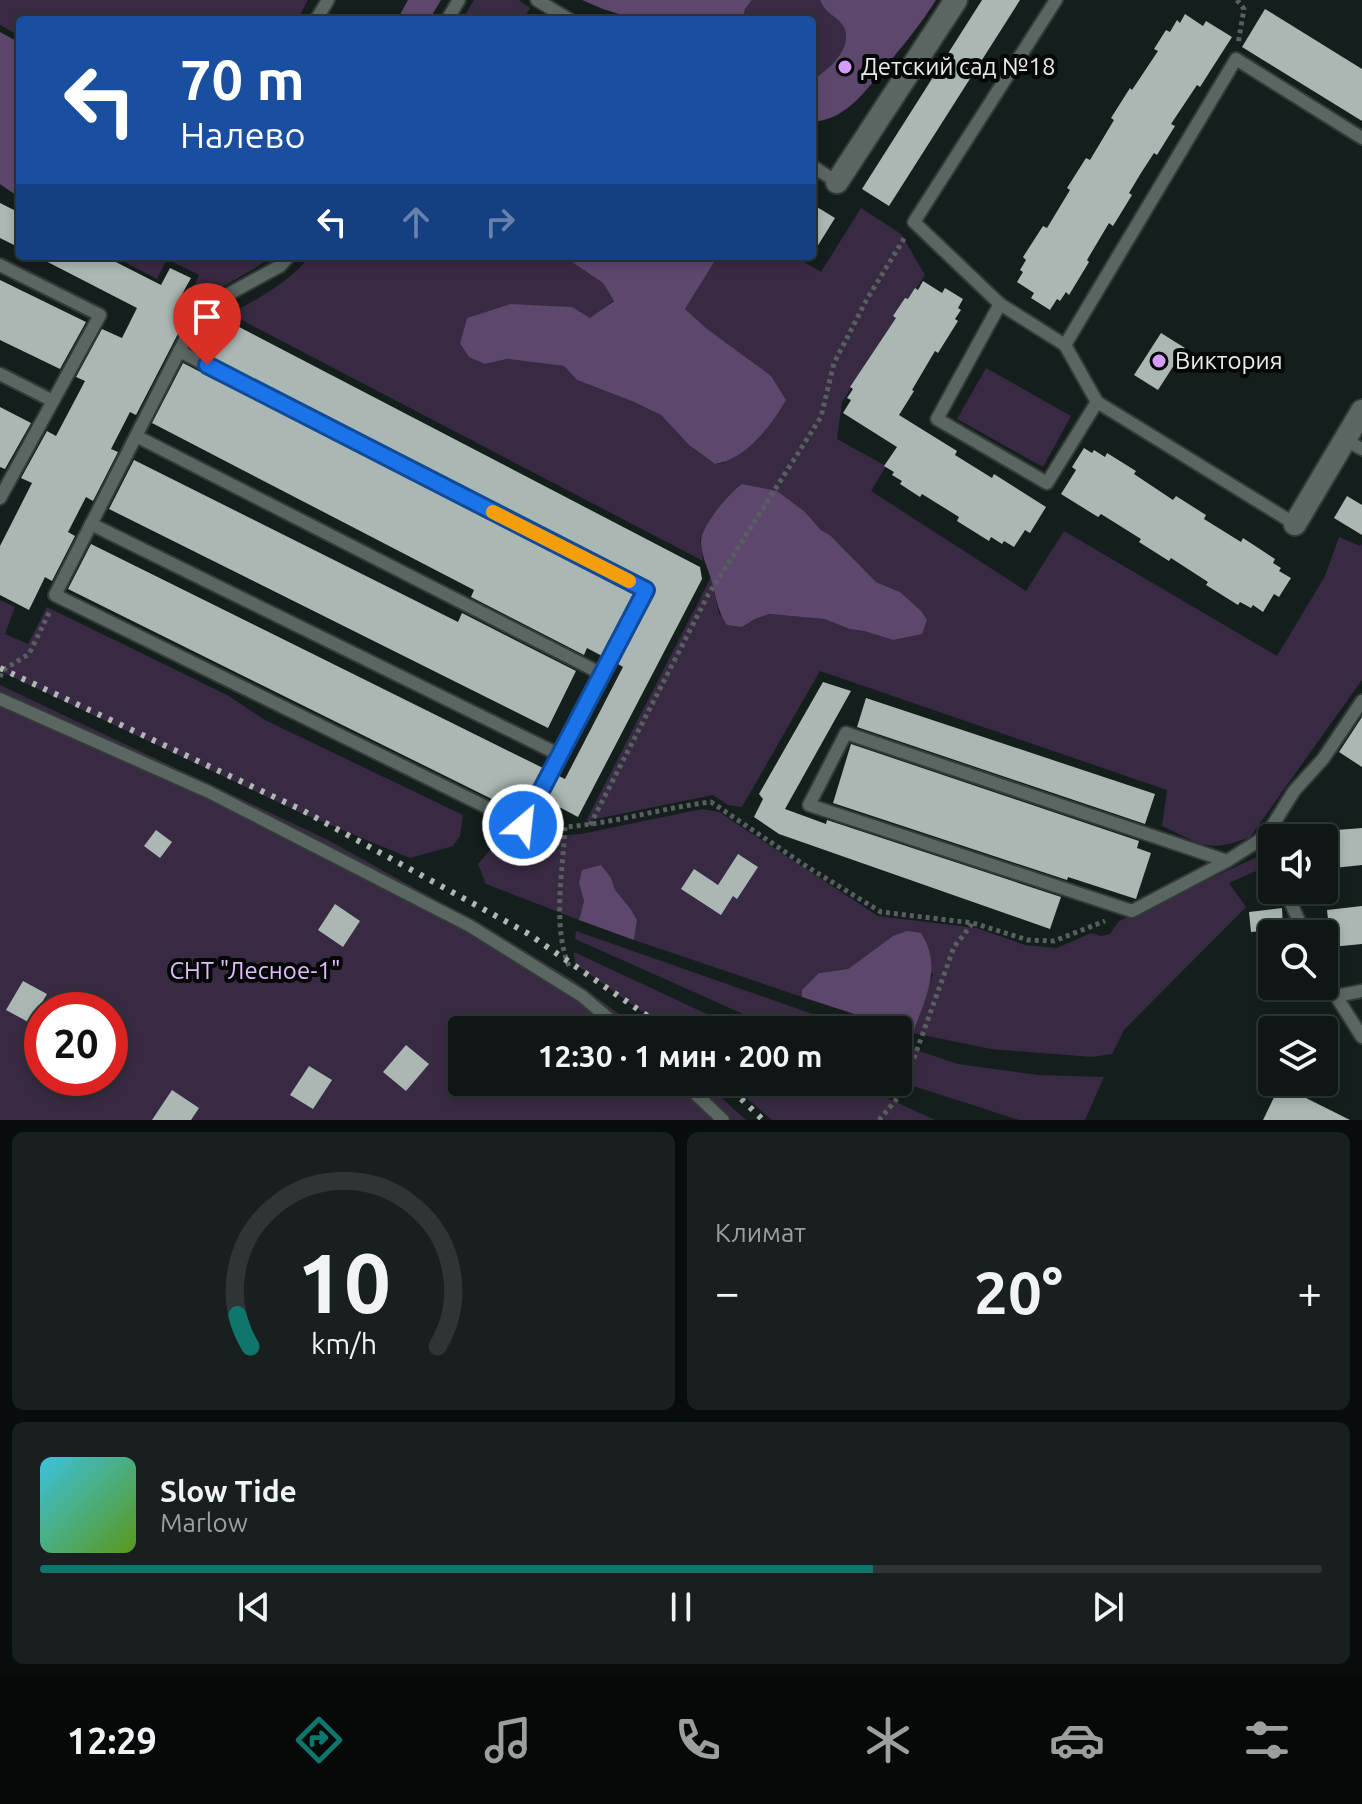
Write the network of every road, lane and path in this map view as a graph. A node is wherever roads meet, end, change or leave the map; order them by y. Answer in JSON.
{"nodes":[{"id":1,"x":537,"y":0,"type":"edge"},
{"id":2,"x":956,"y":0,"type":"edge"},
{"id":3,"x":1056,"y":0,"type":"edge"},
{"id":4,"x":1237,"y":0,"type":"edge"},
{"id":5,"x":563,"y":16,"type":"edge"},
{"id":6,"x":1236,"y":59,"type":"junction"},
{"id":7,"x":1362,"y":138,"type":"edge"},
{"id":8,"x":816,"y":169,"type":"edge"},
{"id":9,"x":837,"y":182,"type":"joint"},
{"id":10,"x":914,"y":222,"type":"junction"},
{"id":11,"x":285,"y":260,"type":"edge"},
{"id":12,"x":0,"y":265,"type":"edge"},
{"id":13,"x":1000,"y":304,"type":"junction"},
{"id":14,"x":1065,"y":345,"type":"junction"},
{"id":15,"x":179,"y":351,"type":"junction"},
{"id":16,"x":0,"y":374,"type":"edge"},
{"id":17,"x":53,"y":401,"type":"junction"},
{"id":18,"x":1097,"y":402,"type":"junction"},
{"id":19,"x":1362,"y":411,"type":"edge"},
{"id":20,"x":136,"y":436,"type":"junction"},
{"id":21,"x":1353,"y":444,"type":"edge"},
{"id":22,"x":1,"y":492,"type":"edge"},
{"id":23,"x":91,"y":524,"type":"junction"},
{"id":24,"x":1295,"y":524,"type":"joint"},
{"id":25,"x":55,"y":595,"type":"junction"},
{"id":26,"x":602,"y":674,"type":"junction"},
{"id":27,"x":0,"y":677,"type":"edge"},
{"id":28,"x":0,"y":699,"type":"edge"},
{"id":29,"x":1362,"y":701,"type":"edge"},
{"id":30,"x":560,"y":755,"type":"junction"},
{"id":31,"x":1273,"y":824,"type":"edge"},
{"id":32,"x":590,"y":825,"type":"junction"},
{"id":33,"x":1258,"y":841,"type":"edge"},
{"id":34,"x":1227,"y":861,"type":"junction"},
{"id":35,"x":1132,"y":911,"type":"junction"},
{"id":36,"x":973,"y":923,"type":"junction"},
{"id":37,"x":1362,"y":991,"type":"edge"},
{"id":38,"x":582,"y":996,"type":"junction"},
{"id":39,"x":1338,"y":996,"type":"edge"},
{"id":40,"x":1338,"y":999,"type":"edge"},
{"id":41,"x":606,"y":1016,"type":"edge"},
{"id":42,"x":1362,"y":1037,"type":"edge"},
{"id":43,"x":698,"y":1096,"type":"edge"},
{"id":44,"x":723,"y":1120,"type":"edge"},
{"id":45,"x":879,"y":1120,"type":"edge"}],
"edges":[{"from":1,"to":5,"type":"lane"},
{"from":2,"to":9,"type":"street"},
{"from":3,"to":10,"type":"lane"},
{"from":4,"to":6,"type":"path"},
{"from":6,"to":7,"type":"lane"},
{"from":6,"to":14,"type":"lane"},
{"from":8,"to":9,"type":"lane"},
{"from":10,"to":13,"type":"lane"},
{"from":10,"to":32,"type":"path"},
{"from":11,"to":15,"type":"lane"},
{"from":12,"to":17,"type":"lane"},
{"from":13,"to":14,"type":"lane"},
{"from":13,"to":18,"type":"lane"},
{"from":14,"to":18,"type":"lane"},
{"from":15,"to":20,"type":"lane"},
{"from":15,"to":26,"type":"lane"},
{"from":16,"to":17,"type":"lane"},
{"from":17,"to":22,"type":"lane"},
{"from":18,"to":24,"type":"lane"},
{"from":19,"to":21,"type":"street"},
{"from":20,"to":23,"type":"lane"},
{"from":20,"to":26,"type":"lane"},
{"from":21,"to":24,"type":"street"},
{"from":23,"to":25,"type":"lane"},
{"from":23,"to":30,"type":"lane"},
{"from":25,"to":27,"type":"path"},
{"from":25,"to":30,"type":"lane"},
{"from":26,"to":30,"type":"lane"},
{"from":28,"to":38,"type":"lane"},
{"from":29,"to":31,"type":"lane"},
{"from":32,"to":36,"type":"path"},
{"from":32,"to":38,"type":"path"},
{"from":33,"to":34,"type":"lane"},
{"from":34,"to":35,"type":"lane"},
{"from":34,"to":35,"type":"lane"},
{"from":35,"to":36,"type":"path"},
{"from":36,"to":45,"type":"path"},
{"from":37,"to":39,"type":"lane"},
{"from":38,"to":41,"type":"lane"},
{"from":40,"to":42,"type":"lane"},
{"from":43,"to":44,"type":"lane"}]}
